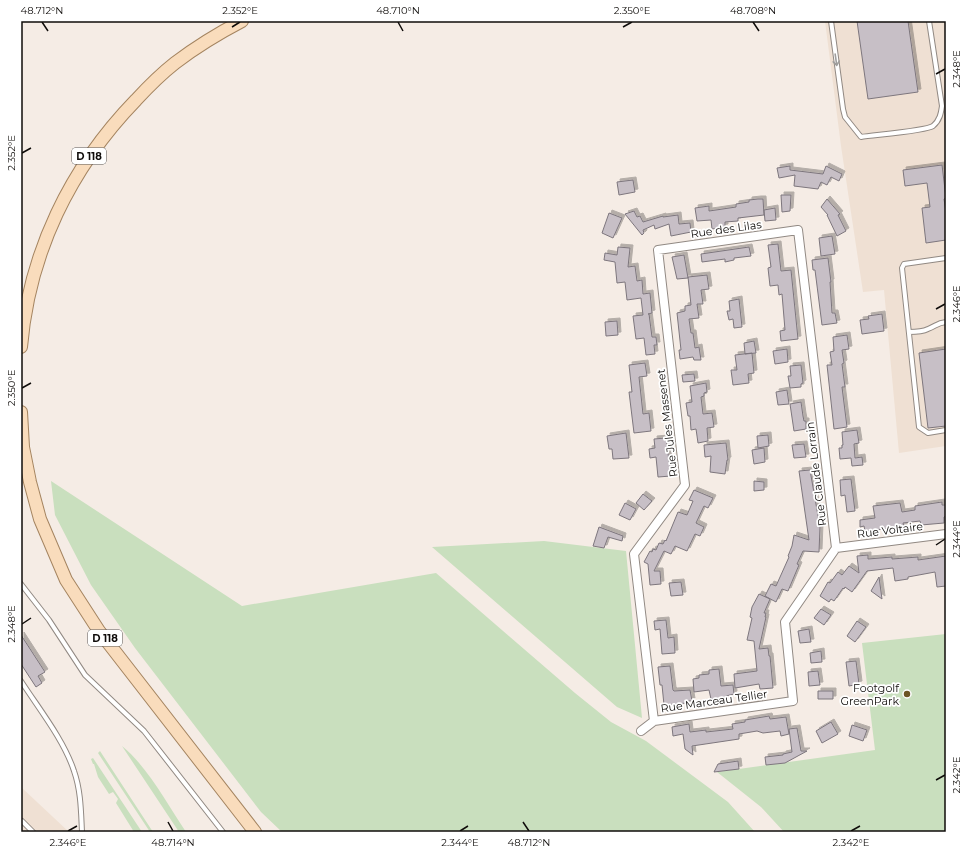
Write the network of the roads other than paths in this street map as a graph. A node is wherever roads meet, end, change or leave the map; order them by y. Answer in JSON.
{"nodes":[{"id":1,"x":242,"y":21,"type":"edge"},
{"id":2,"x":831,"y":21,"type":"edge"},
{"id":3,"x":929,"y":21,"type":"edge"},
{"id":4,"x":798,"y":230,"type":"joint"},
{"id":5,"x":658,"y":250,"type":"joint"},
{"id":6,"x":946,"y":258,"type":"edge"},
{"id":7,"x":946,"y":322,"type":"edge"},
{"id":8,"x":909,"y":332,"type":"junction"},
{"id":9,"x":21,"y":347,"type":"edge"},
{"id":10,"x":21,"y":412,"type":"edge"},
{"id":11,"x":946,"y":430,"type":"edge"},
{"id":12,"x":946,"y":534,"type":"edge"},
{"id":13,"x":836,"y":548,"type":"junction"},
{"id":14,"x":21,"y":584,"type":"edge"},
{"id":15,"x":21,"y":681,"type":"edge"},
{"id":16,"x":654,"y":721,"type":"junction"},
{"id":17,"x":641,"y":731,"type":"dead end"},
{"id":18,"x":22,"y":821,"type":"dead end"},
{"id":19,"x":33,"y":832,"type":"edge"},
{"id":20,"x":82,"y":832,"type":"edge"},
{"id":21,"x":224,"y":832,"type":"edge"},
{"id":22,"x":255,"y":832,"type":"edge"}],
"edges":[{"from":1,"to":9,"type":"main road","number":"D 118"},
{"from":2,"to":3,"type":"lane","one_way":true},
{"from":4,"to":5,"type":"street","name":"Rue des Lilas"},
{"from":4,"to":13,"type":"street","name":"Rue Claude Lorrain"},
{"from":5,"to":16,"type":"street","name":"Rue Jules Massenet"},
{"from":6,"to":8,"type":"lane"},
{"from":7,"to":8,"type":"lane"},
{"from":8,"to":11,"type":"lane"},
{"from":10,"to":22,"type":"main road","number":"D 118"},
{"from":12,"to":13,"type":"street","name":"Rue Voltaire"},
{"from":13,"to":16,"type":"street","name":"Rue Marceau Tellier"},
{"from":14,"to":21,"type":"lane"},
{"from":15,"to":20,"type":"lane"},
{"from":16,"to":17,"type":"street","name":"Rue Marceau Tellier"},
{"from":18,"to":19,"type":"lane"}]}
